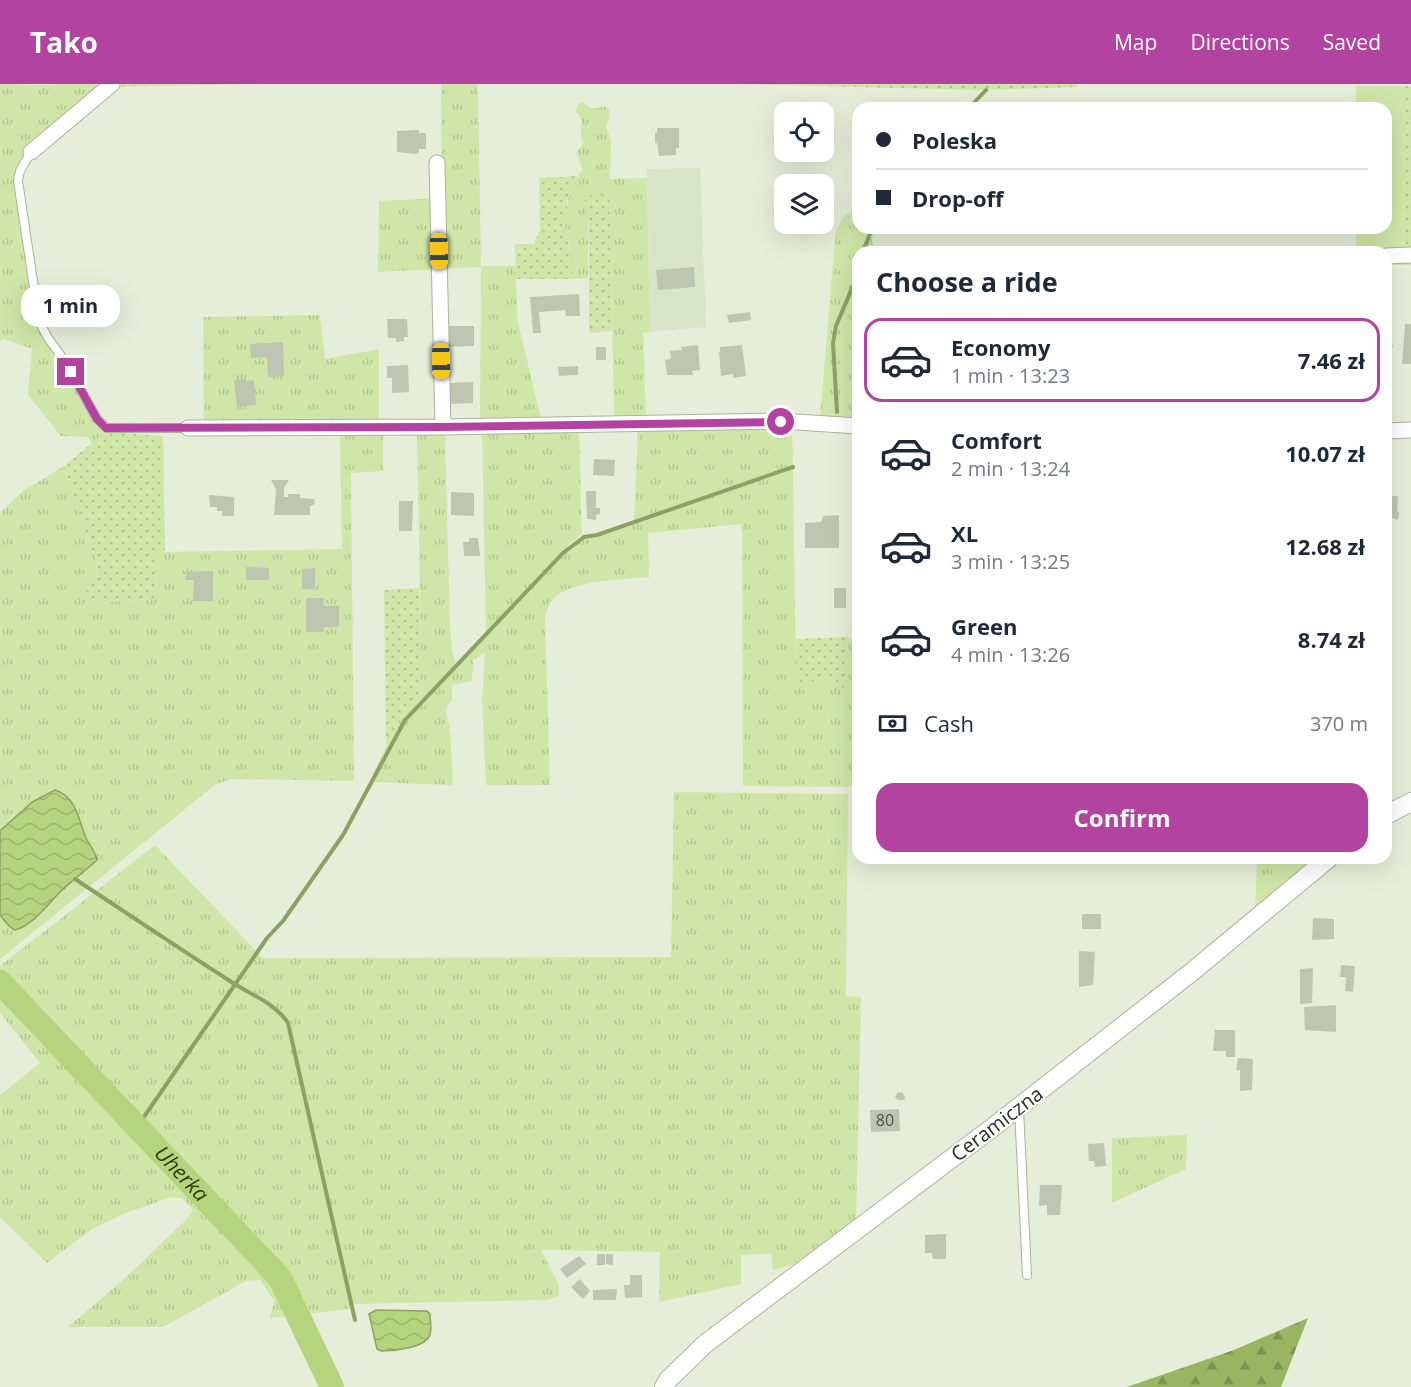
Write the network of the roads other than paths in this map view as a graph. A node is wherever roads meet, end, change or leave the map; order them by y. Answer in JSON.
{"nodes":[{"id":1,"x":112,"y":84,"type":"edge"},
{"id":2,"x":31,"y":152,"type":"joint"},
{"id":3,"x":437,"y":163,"type":"dead end"},
{"id":4,"x":1411,"y":255,"type":"edge"},
{"id":5,"x":1392,"y":256,"type":"edge"},
{"id":6,"x":852,"y":426,"type":"edge"},
{"id":7,"x":443,"y":427,"type":"junction"},
{"id":8,"x":188,"y":428,"type":"joint"},
{"id":9,"x":1411,"y":430,"type":"edge"},
{"id":10,"x":1392,"y":431,"type":"edge"},
{"id":11,"x":1411,"y":802,"type":"edge"},
{"id":12,"x":1392,"y":812,"type":"edge"},
{"id":13,"x":1322,"y":864,"type":"edge"},
{"id":14,"x":1018,"y":1108,"type":"junction"},
{"id":15,"x":1027,"y":1275,"type":"dead end"},
{"id":16,"x":664,"y":1387,"type":"edge"}],
"edges":[{"from":1,"to":2,"type":"street"},
{"from":2,"to":8,"type":"lane"},
{"from":3,"to":7,"type":"street"},
{"from":4,"to":5,"type":"street"},
{"from":6,"to":7,"type":"street"},
{"from":7,"to":8,"type":"street"},
{"from":9,"to":10,"type":"street"},
{"from":11,"to":12,"type":"street"},
{"from":13,"to":14,"type":"street","name":"Ceramiczna"},
{"from":14,"to":15,"type":"lane"},
{"from":14,"to":16,"type":"street","name":"Ceramiczna"}]}
